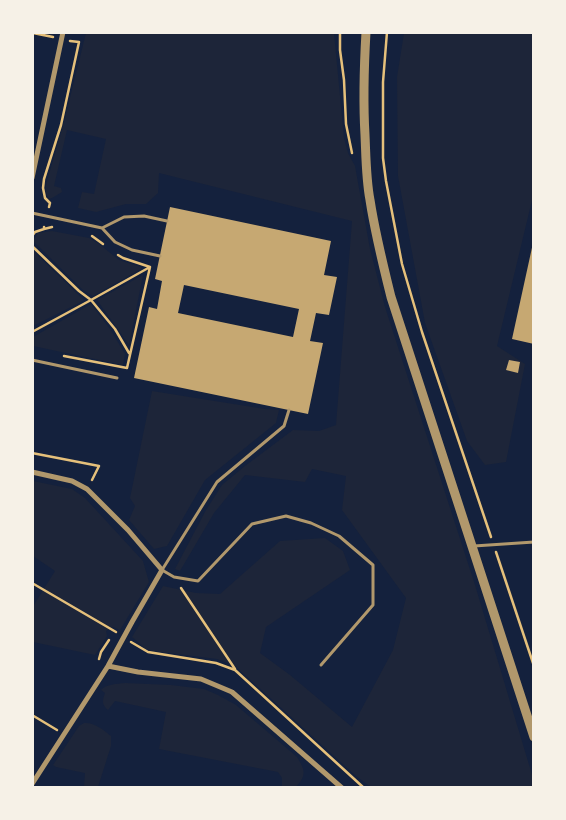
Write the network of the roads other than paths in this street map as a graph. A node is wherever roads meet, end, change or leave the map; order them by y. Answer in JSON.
{"nodes":[{"id":1,"x":63,"y":32,"type":"edge"},
{"id":2,"x":366,"y":32,"type":"edge"},
{"id":3,"x":32,"y":178,"type":"edge"},
{"id":4,"x":32,"y":213,"type":"edge"},
{"id":5,"x":167,"y":221,"type":"dead end"},
{"id":6,"x":102,"y":228,"type":"junction"},
{"id":7,"x":160,"y":256,"type":"dead end"},
{"id":8,"x":32,"y":360,"type":"edge"},
{"id":9,"x":117,"y":378,"type":"dead end"},
{"id":10,"x":289,"y":410,"type":"dead end"},
{"id":11,"x":32,"y":472,"type":"edge"},
{"id":12,"x":534,"y":542,"type":"edge"},
{"id":13,"x":472,"y":546,"type":"junction"},
{"id":14,"x":162,"y":570,"type":"junction"},
{"id":15,"x":321,"y":664,"type":"dead end"},
{"id":16,"x":108,"y":666,"type":"junction"},
{"id":17,"x":534,"y":737,"type":"edge"},
{"id":18,"x":32,"y":784,"type":"edge"},
{"id":19,"x":342,"y":788,"type":"edge"}],
"edges":[{"from":1,"to":3,"type":"street"},
{"from":2,"to":13,"type":"street"},
{"from":4,"to":6,"type":"lane"},
{"from":5,"to":6,"type":"lane"},
{"from":6,"to":7,"type":"lane"},
{"from":8,"to":9,"type":"lane"},
{"from":10,"to":14,"type":"lane"},
{"from":11,"to":14,"type":"street"},
{"from":12,"to":13,"type":"lane"},
{"from":13,"to":17,"type":"street"},
{"from":14,"to":15,"type":"lane"},
{"from":14,"to":16,"type":"street"},
{"from":16,"to":18,"type":"street"},
{"from":16,"to":19,"type":"street"}]}
